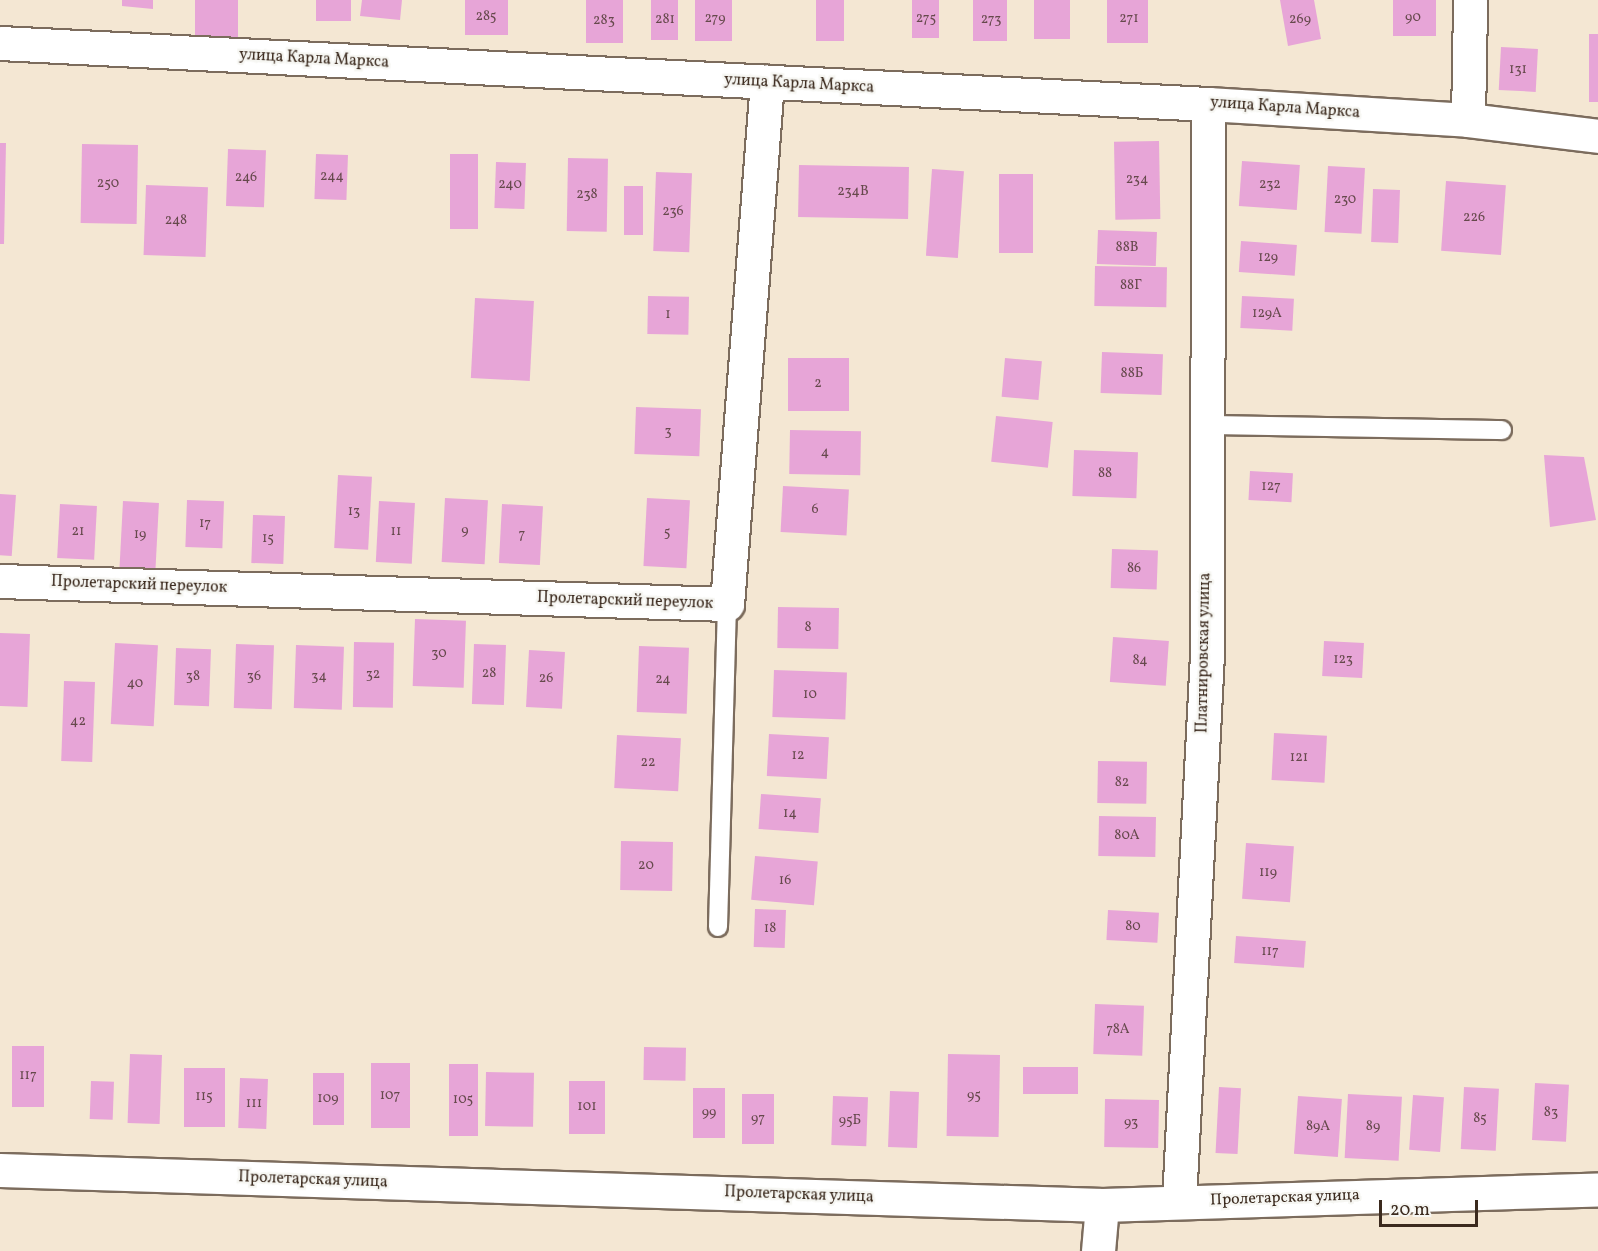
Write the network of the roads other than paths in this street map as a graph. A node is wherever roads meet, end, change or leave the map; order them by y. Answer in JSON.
{"nodes":[{"id":1,"x":1470,"y":0,"type":"edge"},
{"id":2,"x":0,"y":42,"type":"edge"},
{"id":3,"x":766,"y":82,"type":"junction"},
{"id":4,"x":1208,"y":104,"type":"junction"},
{"id":5,"x":1468,"y":120,"type":"junction"},
{"id":6,"x":1598,"y":136,"type":"edge"},
{"id":7,"x":1207,"y":425,"type":"junction"},
{"id":8,"x":1502,"y":430,"type":"dead end"},
{"id":9,"x":0,"y":580,"type":"edge"},
{"id":10,"x":727,"y":604,"type":"junction"},
{"id":11,"x":718,"y":927,"type":"dead end"},
{"id":12,"x":0,"y":1170,"type":"edge"},
{"id":13,"x":1598,"y":1189,"type":"edge"},
{"id":14,"x":1179,"y":1201,"type":"junction"},
{"id":15,"x":1102,"y":1204,"type":"junction"},
{"id":16,"x":1098,"y":1251,"type":"edge"}],
"edges":[{"from":1,"to":5,"type":"street"},
{"from":2,"to":3,"type":"street","name":"улица Карла Маркса"},
{"from":3,"to":4,"type":"street","name":"улица Карла Маркса"},
{"from":3,"to":10,"type":"street","name":"Пролетарский переулок"},
{"from":4,"to":5,"type":"street","name":"улица Карла Маркса"},
{"from":4,"to":7,"type":"street","name":"Платнировская улица"},
{"from":5,"to":6,"type":"street","name":"улица Карла Маркса"},
{"from":7,"to":8,"type":"lane"},
{"from":7,"to":14,"type":"street","name":"Платнировская улица"},
{"from":9,"to":10,"type":"street","name":"Пролетарский переулок"},
{"from":10,"to":11,"type":"lane"},
{"from":12,"to":15,"type":"street","name":"Пролетарская улица"},
{"from":13,"to":14,"type":"street","name":"Пролетарская улица"},
{"from":14,"to":15,"type":"street","name":"Пролетарская улица"},
{"from":15,"to":16,"type":"street"}]}
